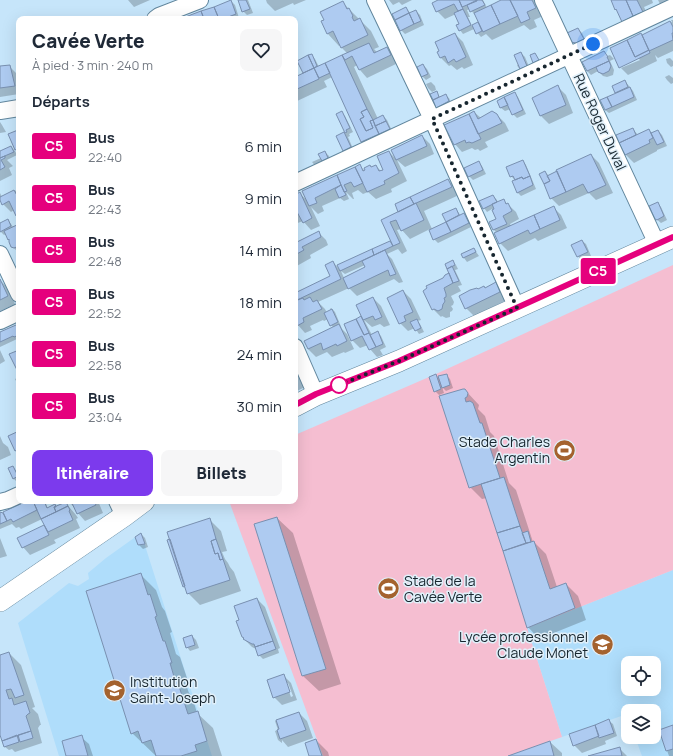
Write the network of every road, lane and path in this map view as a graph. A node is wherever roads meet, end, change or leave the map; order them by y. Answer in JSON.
{"nodes":[{"id":1,"x":200,"y":0,"type":"edge"},
{"id":2,"x":375,"y":0,"type":"edge"},
{"id":3,"x":543,"y":0,"type":"edge"},
{"id":4,"x":673,"y":6,"type":"edge"},
{"id":5,"x":159,"y":16,"type":"edge"},
{"id":6,"x":569,"y":55,"type":"junction"},
{"id":7,"x":16,"y":108,"type":"edge"},
{"id":8,"x":0,"y":110,"type":"edge"},
{"id":9,"x":432,"y":119,"type":"junction"},
{"id":10,"x":298,"y":182,"type":"edge"},
{"id":11,"x":665,"y":240,"type":"edge"},
{"id":12,"x":0,"y":254,"type":"edge"},
{"id":13,"x":16,"y":288,"type":"edge"},
{"id":14,"x":517,"y":308,"type":"junction"},
{"id":15,"x":16,"y":313,"type":"edge"},
{"id":16,"x":0,"y":321,"type":"edge"},
{"id":17,"x":298,"y":354,"type":"edge"},
{"id":18,"x":316,"y":394,"type":"junction"},
{"id":19,"x":298,"y":404,"type":"edge"},
{"id":20,"x":16,"y":496,"type":"edge"},
{"id":21,"x":0,"y":502,"type":"edge"},
{"id":22,"x":135,"y":504,"type":"edge"},
{"id":23,"x":120,"y":509,"type":"edge"},
{"id":24,"x":0,"y":601,"type":"edge"}],
"edges":[{"from":1,"to":5,"type":"street"},
{"from":2,"to":9,"type":"street"},
{"from":3,"to":6,"type":"street","name":"Rue Roger Duval"},
{"from":4,"to":6,"type":"street"},
{"from":6,"to":9,"type":"street"},
{"from":6,"to":11,"type":"street","name":"Rue Roger Duval"},
{"from":7,"to":8,"type":"street"},
{"from":9,"to":10,"type":"street"},
{"from":9,"to":14,"type":"street"},
{"from":11,"to":14,"type":"street"},
{"from":12,"to":13,"type":"street"},
{"from":14,"to":18,"type":"street"},
{"from":15,"to":16,"type":"street"},
{"from":17,"to":18,"type":"street"},
{"from":18,"to":19,"type":"street"},
{"from":20,"to":21,"type":"street"},
{"from":22,"to":23,"type":"street"},
{"from":23,"to":24,"type":"street"}]}
